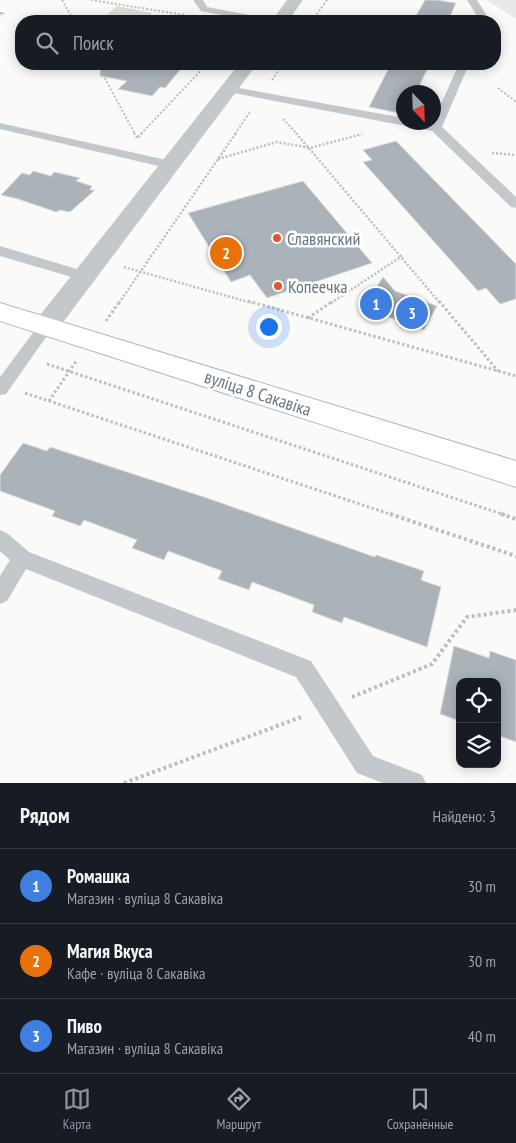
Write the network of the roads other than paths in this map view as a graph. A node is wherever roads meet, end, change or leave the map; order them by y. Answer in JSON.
{"nodes":[{"id":1,"x":198,"y":0,"type":"edge"},
{"id":2,"x":295,"y":0,"type":"edge"},
{"id":3,"x":472,"y":0,"type":"edge"},
{"id":4,"x":232,"y":15,"type":"edge"},
{"id":5,"x":284,"y":15,"type":"edge"},
{"id":6,"x":481,"y":15,"type":"edge"},
{"id":7,"x":243,"y":70,"type":"edge"},
{"id":8,"x":461,"y":70,"type":"edge"},
{"id":9,"x":228,"y":89,"type":"junction"},
{"id":10,"x":441,"y":117,"type":"edge"},
{"id":11,"x":396,"y":120,"type":"edge"},
{"id":12,"x":0,"y":126,"type":"edge"},
{"id":13,"x":438,"y":130,"type":"edge"},
{"id":14,"x":171,"y":165,"type":"junction"},
{"id":15,"x":516,"y":204,"type":"edge"},
{"id":16,"x":0,"y":251,"type":"edge"},
{"id":17,"x":91,"y":268,"type":"junction"},
{"id":18,"x":0,"y":312,"type":"edge"},
{"id":19,"x":46,"y":326,"type":"junction"},
{"id":20,"x":1,"y":387,"type":"edge"},
{"id":21,"x":516,"y":474,"type":"edge"},
{"id":22,"x":0,"y":539,"type":"edge"},
{"id":23,"x":22,"y":558,"type":"junction"},
{"id":24,"x":0,"y":594,"type":"edge"},
{"id":25,"x":414,"y":783,"type":"edge"}],
"edges":[{"from":1,"to":4,"type":"lane"},
{"from":2,"to":5,"type":"street"},
{"from":3,"to":6,"type":"lane"},
{"from":7,"to":9,"type":"street"},
{"from":8,"to":10,"type":"lane"},
{"from":9,"to":11,"type":"lane"},
{"from":9,"to":14,"type":"street"},
{"from":12,"to":14,"type":"lane"},
{"from":13,"to":15,"type":"lane"},
{"from":14,"to":17,"type":"street"},
{"from":16,"to":17,"type":"lane"},
{"from":17,"to":19,"type":"street"},
{"from":18,"to":19,"type":"main road","name":"вуліца 8 Сакавіка"},
{"from":19,"to":20,"type":"lane"},
{"from":19,"to":21,"type":"main road","name":"вуліца 8 Сакавіка"},
{"from":22,"to":23,"type":"lane"},
{"from":23,"to":24,"type":"lane"},
{"from":23,"to":25,"type":"lane"}]}
